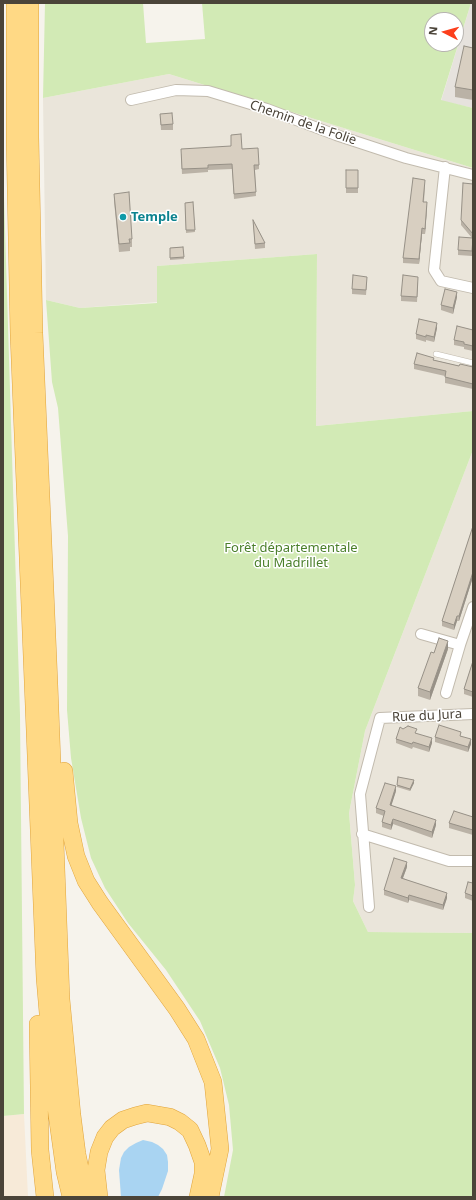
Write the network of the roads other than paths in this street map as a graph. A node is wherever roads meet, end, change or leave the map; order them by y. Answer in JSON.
{"nodes":[{"id":1,"x":15,"y":3,"type":"edge"},
{"id":2,"x":30,"y":3,"type":"edge"},
{"id":3,"x":131,"y":100,"type":"dead end"},
{"id":4,"x":445,"y":167,"type":"junction"},
{"id":5,"x":473,"y":175,"type":"edge"},
{"id":6,"x":473,"y":288,"type":"edge"},
{"id":7,"x":436,"y":354,"type":"dead end"},
{"id":8,"x":473,"y":363,"type":"edge"},
{"id":9,"x":473,"y":607,"type":"edge"},
{"id":10,"x":470,"y":625,"type":"edge"},
{"id":11,"x":421,"y":634,"type":"dead end"},
{"id":12,"x":460,"y":645,"type":"junction"},
{"id":13,"x":49,"y":684,"type":"junction"},
{"id":14,"x":446,"y":693,"type":"dead end"},
{"id":15,"x":473,"y":714,"type":"edge"},
{"id":16,"x":362,"y":834,"type":"junction"},
{"id":17,"x":473,"y":860,"type":"edge"},
{"id":18,"x":369,"y":907,"type":"dead end"},
{"id":19,"x":45,"y":978,"type":"junction"},
{"id":20,"x":45,"y":1197,"type":"edge"},
{"id":21,"x":71,"y":1197,"type":"edge"},
{"id":22,"x":86,"y":1197,"type":"edge"},
{"id":23,"x":99,"y":1197,"type":"edge"},
{"id":24,"x":198,"y":1197,"type":"edge"},
{"id":25,"x":210,"y":1197,"type":"edge"}],
"edges":[{"from":1,"to":19,"type":"highway"},
{"from":2,"to":13,"type":"highway"},
{"from":3,"to":4,"type":"street","name":"Chemin de la Folie"},
{"from":4,"to":5,"type":"street","name":"Chemin de la Folie"},
{"from":4,"to":6,"type":"street"},
{"from":7,"to":8,"type":"lane"},
{"from":9,"to":10,"type":"street"},
{"from":10,"to":12,"type":"street"},
{"from":11,"to":12,"type":"street"},
{"from":12,"to":14,"type":"street"},
{"from":13,"to":22,"type":"highway"},
{"from":13,"to":25,"type":"highway"},
{"from":15,"to":16,"type":"street","name":"Rue du Jura"},
{"from":16,"to":17,"type":"street"},
{"from":16,"to":18,"type":"street"},
{"from":19,"to":20,"type":"highway"},
{"from":19,"to":21,"type":"highway"},
{"from":23,"to":24,"type":"highway"}]}
